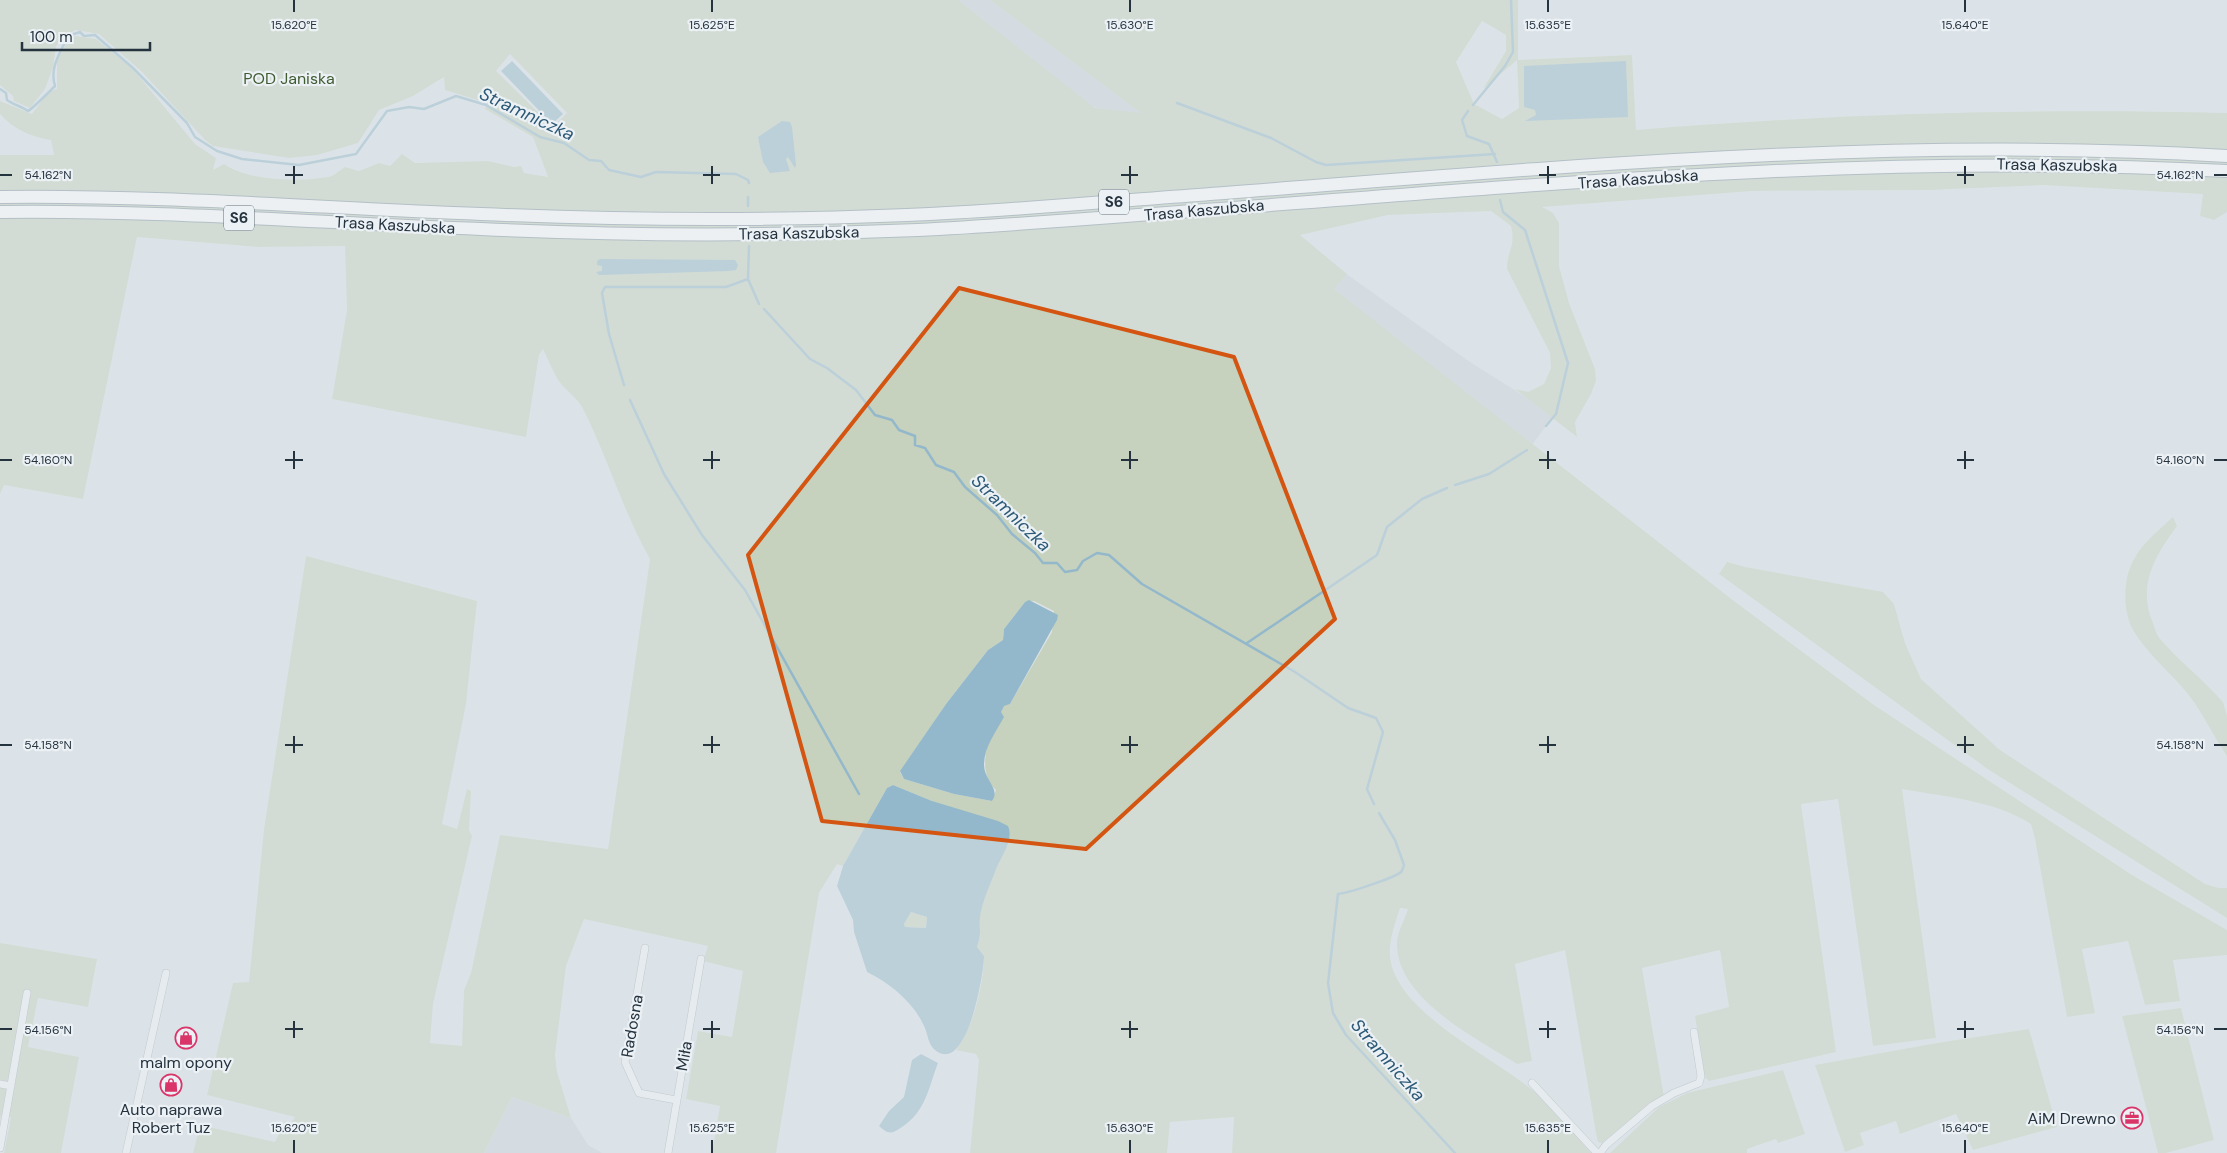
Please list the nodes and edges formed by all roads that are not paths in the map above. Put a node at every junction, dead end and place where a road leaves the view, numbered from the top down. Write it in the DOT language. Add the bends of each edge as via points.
graph roads {
  1 [pos="2227,156"];
  2 [pos="2227,171"];
  3 [pos="0,197"];
  4 [pos="0,212"];
  5 [pos="645,948"];
  6 [pos="701,959"];
  7 [pos="166,973"];
  8 [pos="27,993"];
  9 [pos="1694,1032"];
  10 [pos="1532,1083"];
  11 [pos="0,1084"];
  12 [pos="11,1086"];
  13 [pos="676,1100"];
  14 [pos="0,1148"];
  15 [pos="126,1153"];
  16 [pos="668,1153"];
  17 [pos="1599,1153"];
  1 -- 3 [label="highway, Trasa Kaszubska / S6" via="2022,149 1833,152 1595,166 1021,209 795,218 550,217 163,199"];
  2 -- 4 [label="highway, Trasa Kaszubska / S6" via="2019,164 1826,168 1576,183 1041,223 794,233 546,232 110,212"];
  5 -- 13 [label="street, Radosna" via="626,1067 639,1093"];
  6 -- 13 [label="street, Miła"];
  7 -- 15 [label="street"];
  8 -- 12 [label="street"];
  9 -- 17 [label="street" via="1701,1076 1699,1083 1652,1106"];
  10 -- 17 [label="street"];
  11 -- 12 [label="street"];
  12 -- 14 [label="street"];
  13 -- 16 [label="street, Miła"];
}
